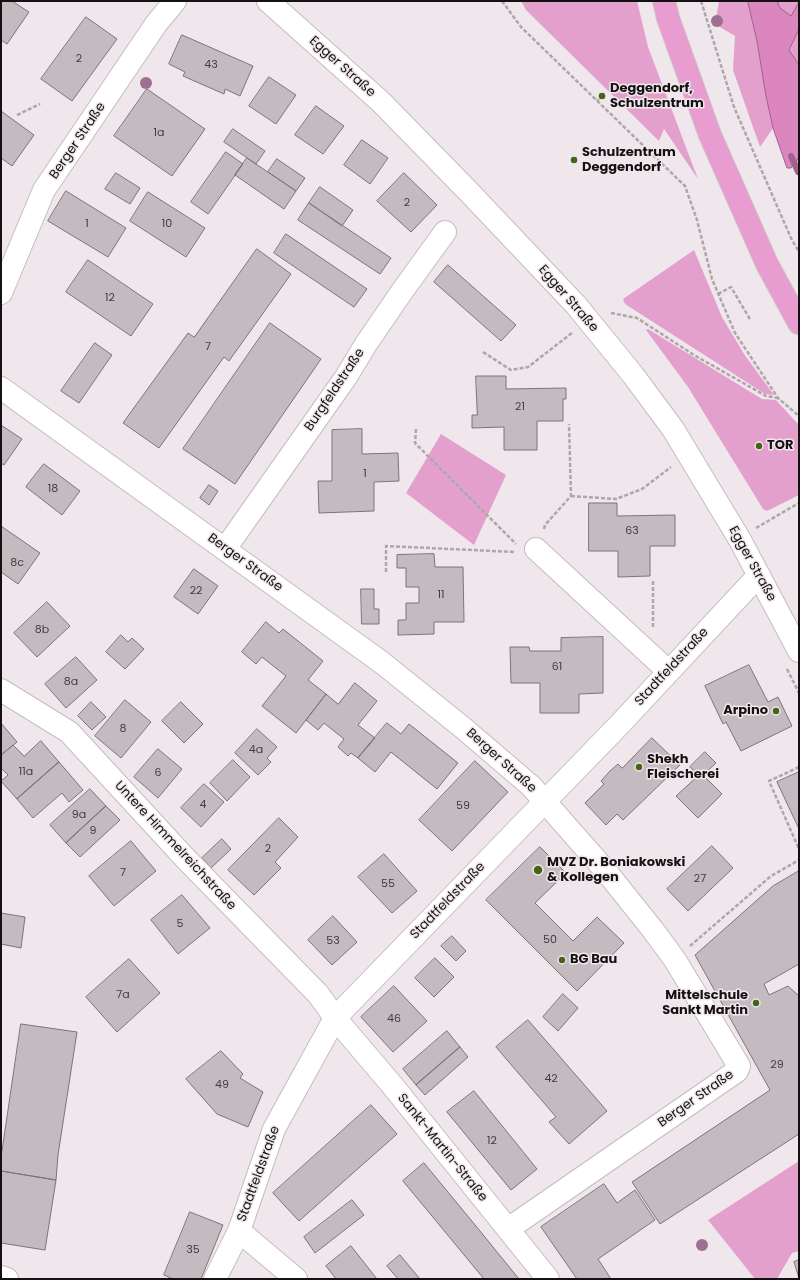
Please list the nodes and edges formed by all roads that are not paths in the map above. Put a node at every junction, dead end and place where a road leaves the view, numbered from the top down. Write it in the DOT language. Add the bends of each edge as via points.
graph roads {
  1 [pos="175,1"];
  2 [pos="268,1"];
  3 [pos="664,1"];
  4 [pos="445,232"];
  5 [pos="1,293"];
  6 [pos="799,324"];
  7 [pos="1,388"];
  8 [pos="226,548"];
  9 [pos="530,550"];
  10 [pos="758,575"];
  11 [pos="799,651"];
  12 [pos="668,671"];
  13 [pos="1,690"];
  14 [pos="544,802"];
  15 [pos="335,1018"];
  16 [pos="508,1229"];
  17 [pos="239,1231"];
  18 [pos="1,1277"];
  19 [pos="7,1279"];
  20 [pos="215,1279"];
  21 [pos="296,1279"];
  22 [pos="548,1279"];
  1 -- 5 [label="street, Berger Straße" via="156,24 44,190"];
  2 -- 10 [label="street, Egger Straße" via="380,102 576,305 633,375 672,429 740,540"];
  3 -- 6 [label="highway" via="710,135 767,264"];
  4 -- 8 [label="street, Burgfeldstraße"];
  7 -- 8 [label="street, Berger Straße"];
  8 -- 14 [label="street, Berger Straße" via="381,662 531,786"];
  9 -- 12 [label="street"];
  10 -- 11 [label="street, Egger Straße"];
  10 -- 12 [label="street, Stadtfeldstraße"];
  12 -- 14 [label="street, Stadtfeldstraße"];
  13 -- 15 [label="street, Untere Himmelreichstraße" via="69,732 318,994"];
  14 -- 15 [label="street, Stadtfeldstraße"];
  14 -- 16 [label="street, Berger Straße" via="605,870 675,960 739,1069"];
  15 -- 16 [label="street, Sankt-Martin-Straße"];
  15 -- 17 [label="street, Stadtfeldstraße" via="274,1129"];
  16 -- 22 [label="street, Sankt-Martin-Straße"];
  17 -- 20 [label="street, Stadtfeldstraße"];
  17 -- 21 [label="street"];
  18 -- 19 [label="street"];
}
